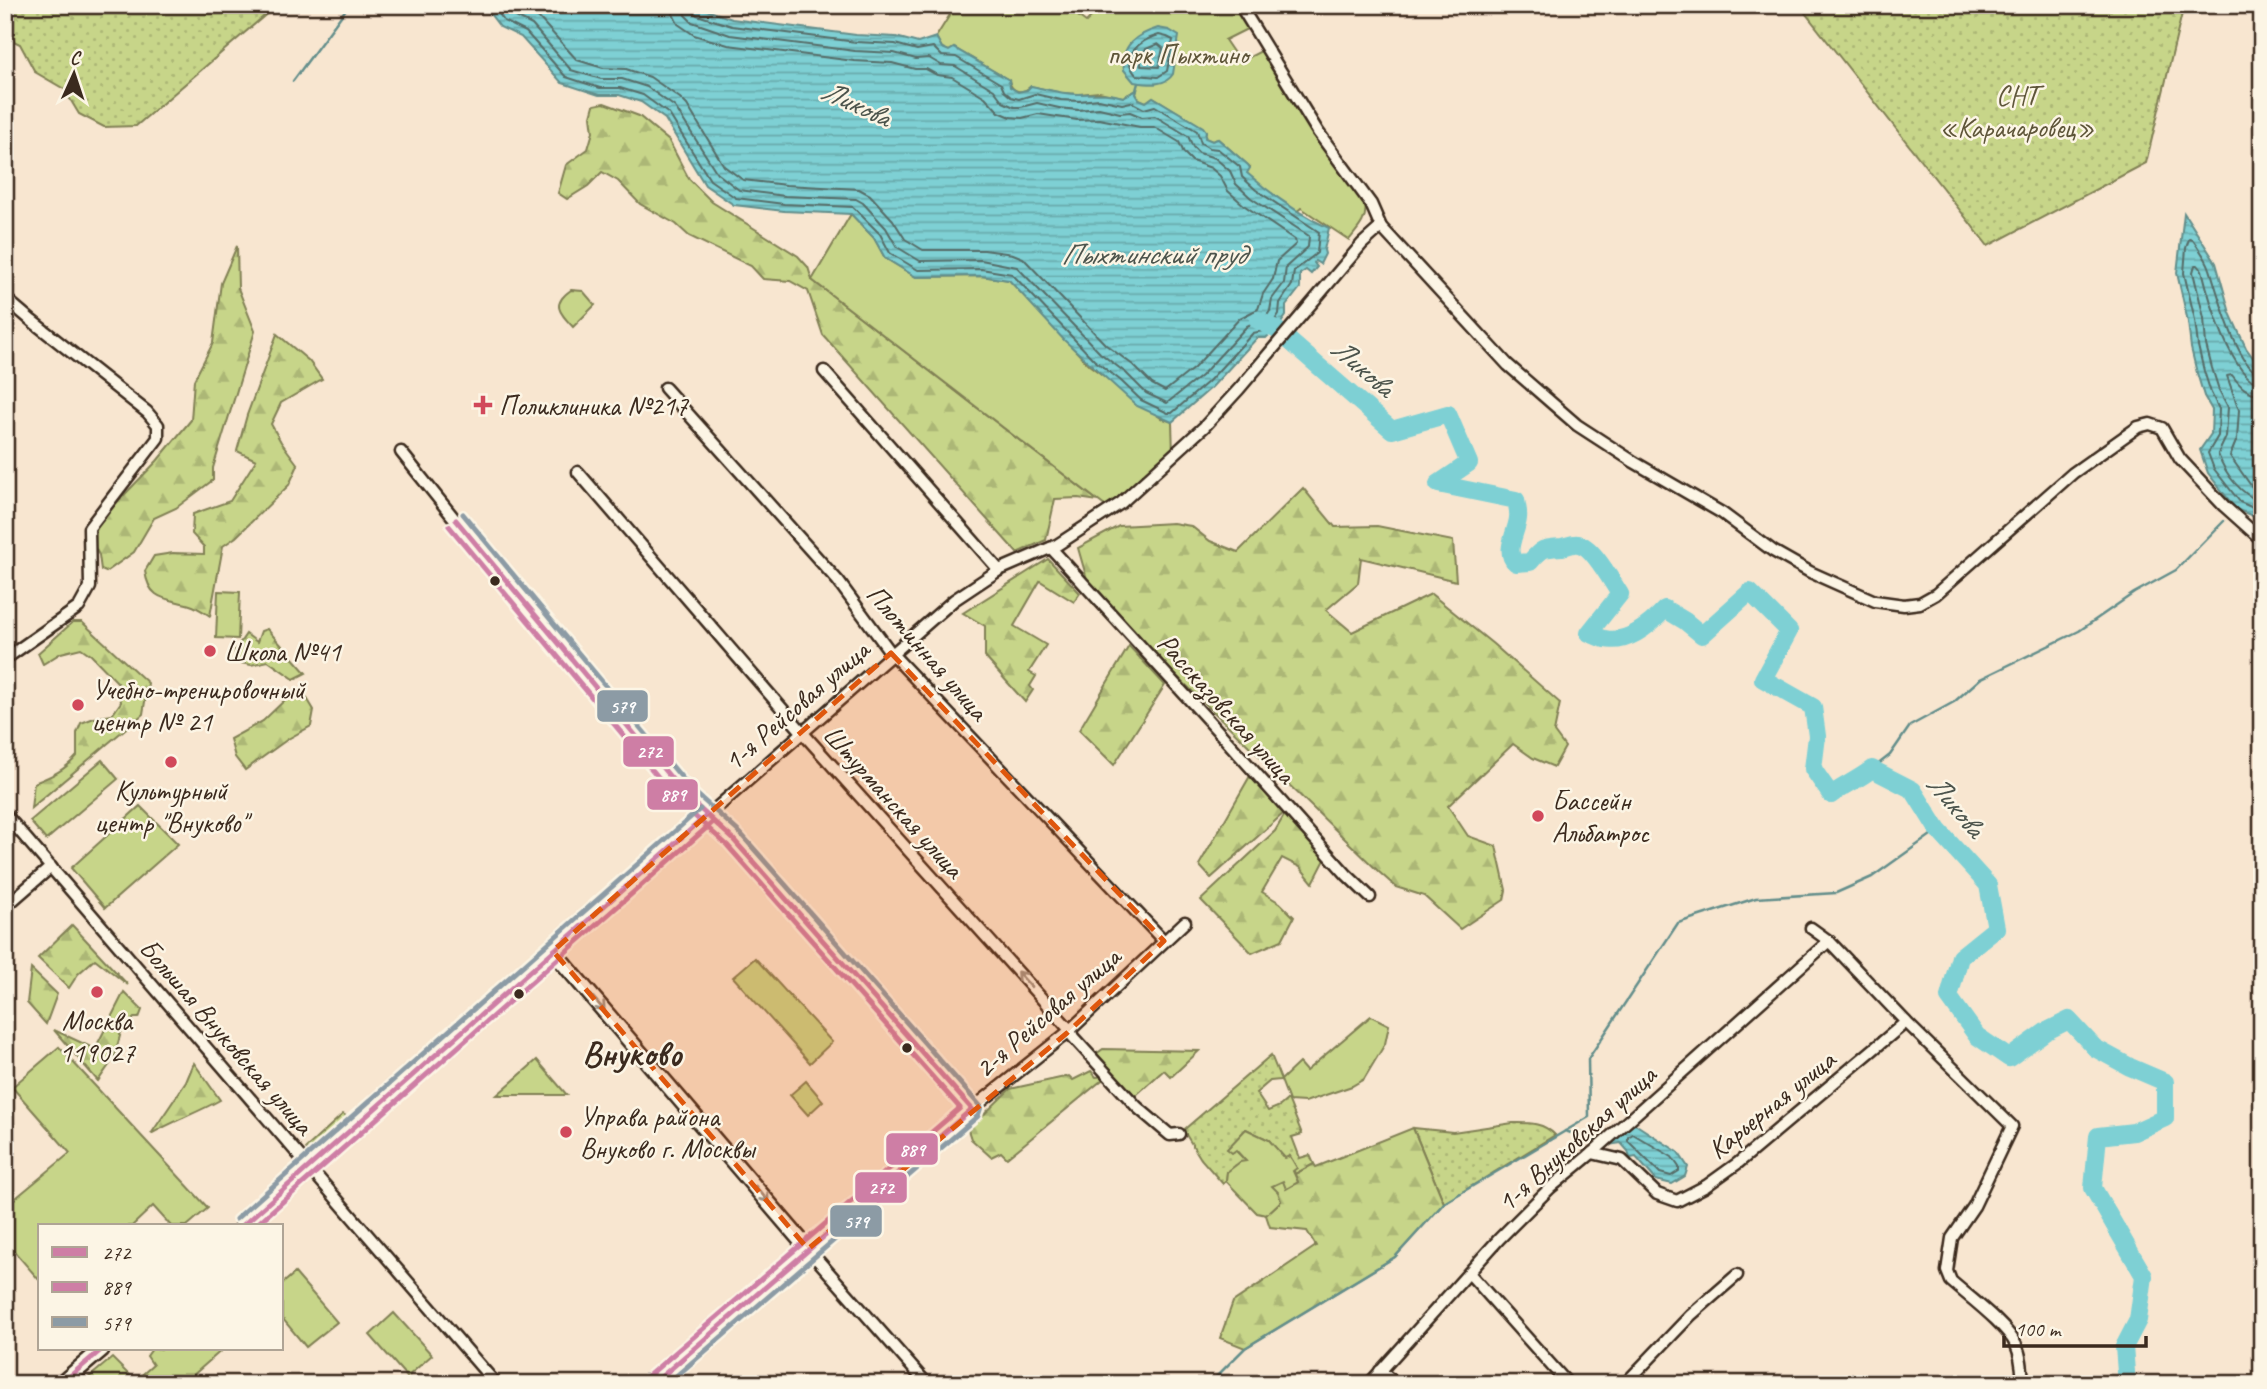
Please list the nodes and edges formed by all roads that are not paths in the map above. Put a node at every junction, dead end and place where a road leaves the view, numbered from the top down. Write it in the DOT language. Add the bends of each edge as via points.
graph roads {
  1 [pos="1240,5"];
  2 [pos="1381,227"];
  3 [pos="5,298"];
  4 [pos="824,371"];
  5 [pos="665,388"];
  6 [pos="401,452"];
  7 [pos="578,472"];
  8 [pos="2262,540"];
  9 [pos="1051,548"];
  10 [pos="999,570"];
  11 [pos="891,653"];
  12 [pos="5,659"];
  13 [pos="803,733"];
  14 [pos="5,814"];
  15 [pos="706,816"];
  16 [pos="51,867"];
  17 [pos="1370,897"];
  18 [pos="5,907"];
  19 [pos="1185,922"];
  20 [pos="1811,928"];
  21 [pos="1164,940"];
  22 [pos="1829,941"];
  23 [pos="553,951"];
  24 [pos="1906,1022"];
  25 [pos="1070,1030"];
  26 [pos="972,1109"];
  27 [pos="1180,1134"];
  28 [pos="1592,1153"];
  29 [pos="310,1167"];
  30 [pos="244,1224"];
  31 [pos="808,1249"];
  32 [pos="1469,1273"];
  33 [pos="1737,1275"];
  34 [pos="101,1350"];
  35 [pos="1380,1371"];
  36 [pos="61,1384"];
  37 [pos="496,1384"];
  38 [pos="653,1384"];
  39 [pos="928,1384"];
  40 [pos="1369,1384"];
  41 [pos="1396,1384"];
  42 [pos="1569,1384"];
  43 [pos="1625,1384"];
  44 [pos="2023,1384"];
  1 -- 2 [label="street" via="1318,132 1371,204"];
  2 -- 8 [label="street" via="1507,365 1577,425 1722,513 1783,557 1875,601 1904,605 1936,594 2073,472 2138,427 2150,424 2162,428 2180,459"];
  2 -- 9 [label="street, 1-я Рейсовая улица" via="1203,427 1121,503"];
  3 -- 12 [label="street" via="159,425 158,438 89,528 90,586 79,607"];
  4 -- 10 [label="street"];
  5 -- 11 [label="street, Плотинная улица" via="838,581"];
  6 -- 15 [label="street"];
  7 -- 13 [label="street, Штурманская улица"];
  9 -- 10 [label="street, 1-я Рейсовая улица"];
  9 -- 17 [label="street, Рассказовская улица"];
  10 -- 11 [label="street, 1-я Рейсовая улица" via="954,600"];
  11 -- 13 [label="street, 1-я Рейсовая улица"];
  11 -- 21 [label="street, Плотинная улица"];
  13 -- 15 [label="street, 1-я Рейсовая улица"];
  25 -- 13 [label="street, Штурманская улица, one-way"];
  14 -- 16 [label="street, Большая Внуковская улица"];
  15 -- 23 [label="street, 1-я Рейсовая улица"];
  15 -- 26 [label="street" via="742,849"];
  16 -- 18 [label="street"];
  16 -- 29 [label="street, Большая Внуковская улица"];
  19 -- 21 [label="street, 2-я Рейсовая улица"];
  20 -- 22 [label="street"];
  21 -- 25 [label="street, 2-я Рейсовая улица"];
  22 -- 24 [label="street"];
  22 -- 28 [label="street, 1-я Внуковская улица"];
  23 -- 29 [label="street, 1-я Рейсовая улица"];
  23 -- 31 [label="street, one-way"];
  24 -- 28 [label="street, Карьерная улица" via="1738,1163 1677,1201 1657,1194 1622,1160"];
  24 -- 44 [label="street" via="2012,1126 1975,1206 1952,1238 1947,1271 1951,1281 2015,1342"];
  25 -- 26 [label="street, 2-я Рейсовая улица"];
  25 -- 27 [label="street, Штурманская улица" via="1138,1107 1170,1135"];
  26 -- 31 [label="street, 2-я Рейсовая улица"];
  28 -- 32 [label="street, 1-я Внуковская улица" via="1549,1188"];
  29 -- 30 [label="street, 1-я Рейсовая улица"];
  29 -- 37 [label="street, Большая Внуковская улица"];
  31 -- 38 [label="street, 2-я Рейсовая улица"];
  31 -- 39 [label="street"];
  32 -- 35 [label="street, 1-я Внуковская улица"];
  32 -- 42 [label="street"];
  33 -- 43 [label="street"];
  34 -- 36 [label="street"];
  35 -- 40 [label="street, 1-я Внуковская улица"];
  35 -- 41 [label="street"];
}
